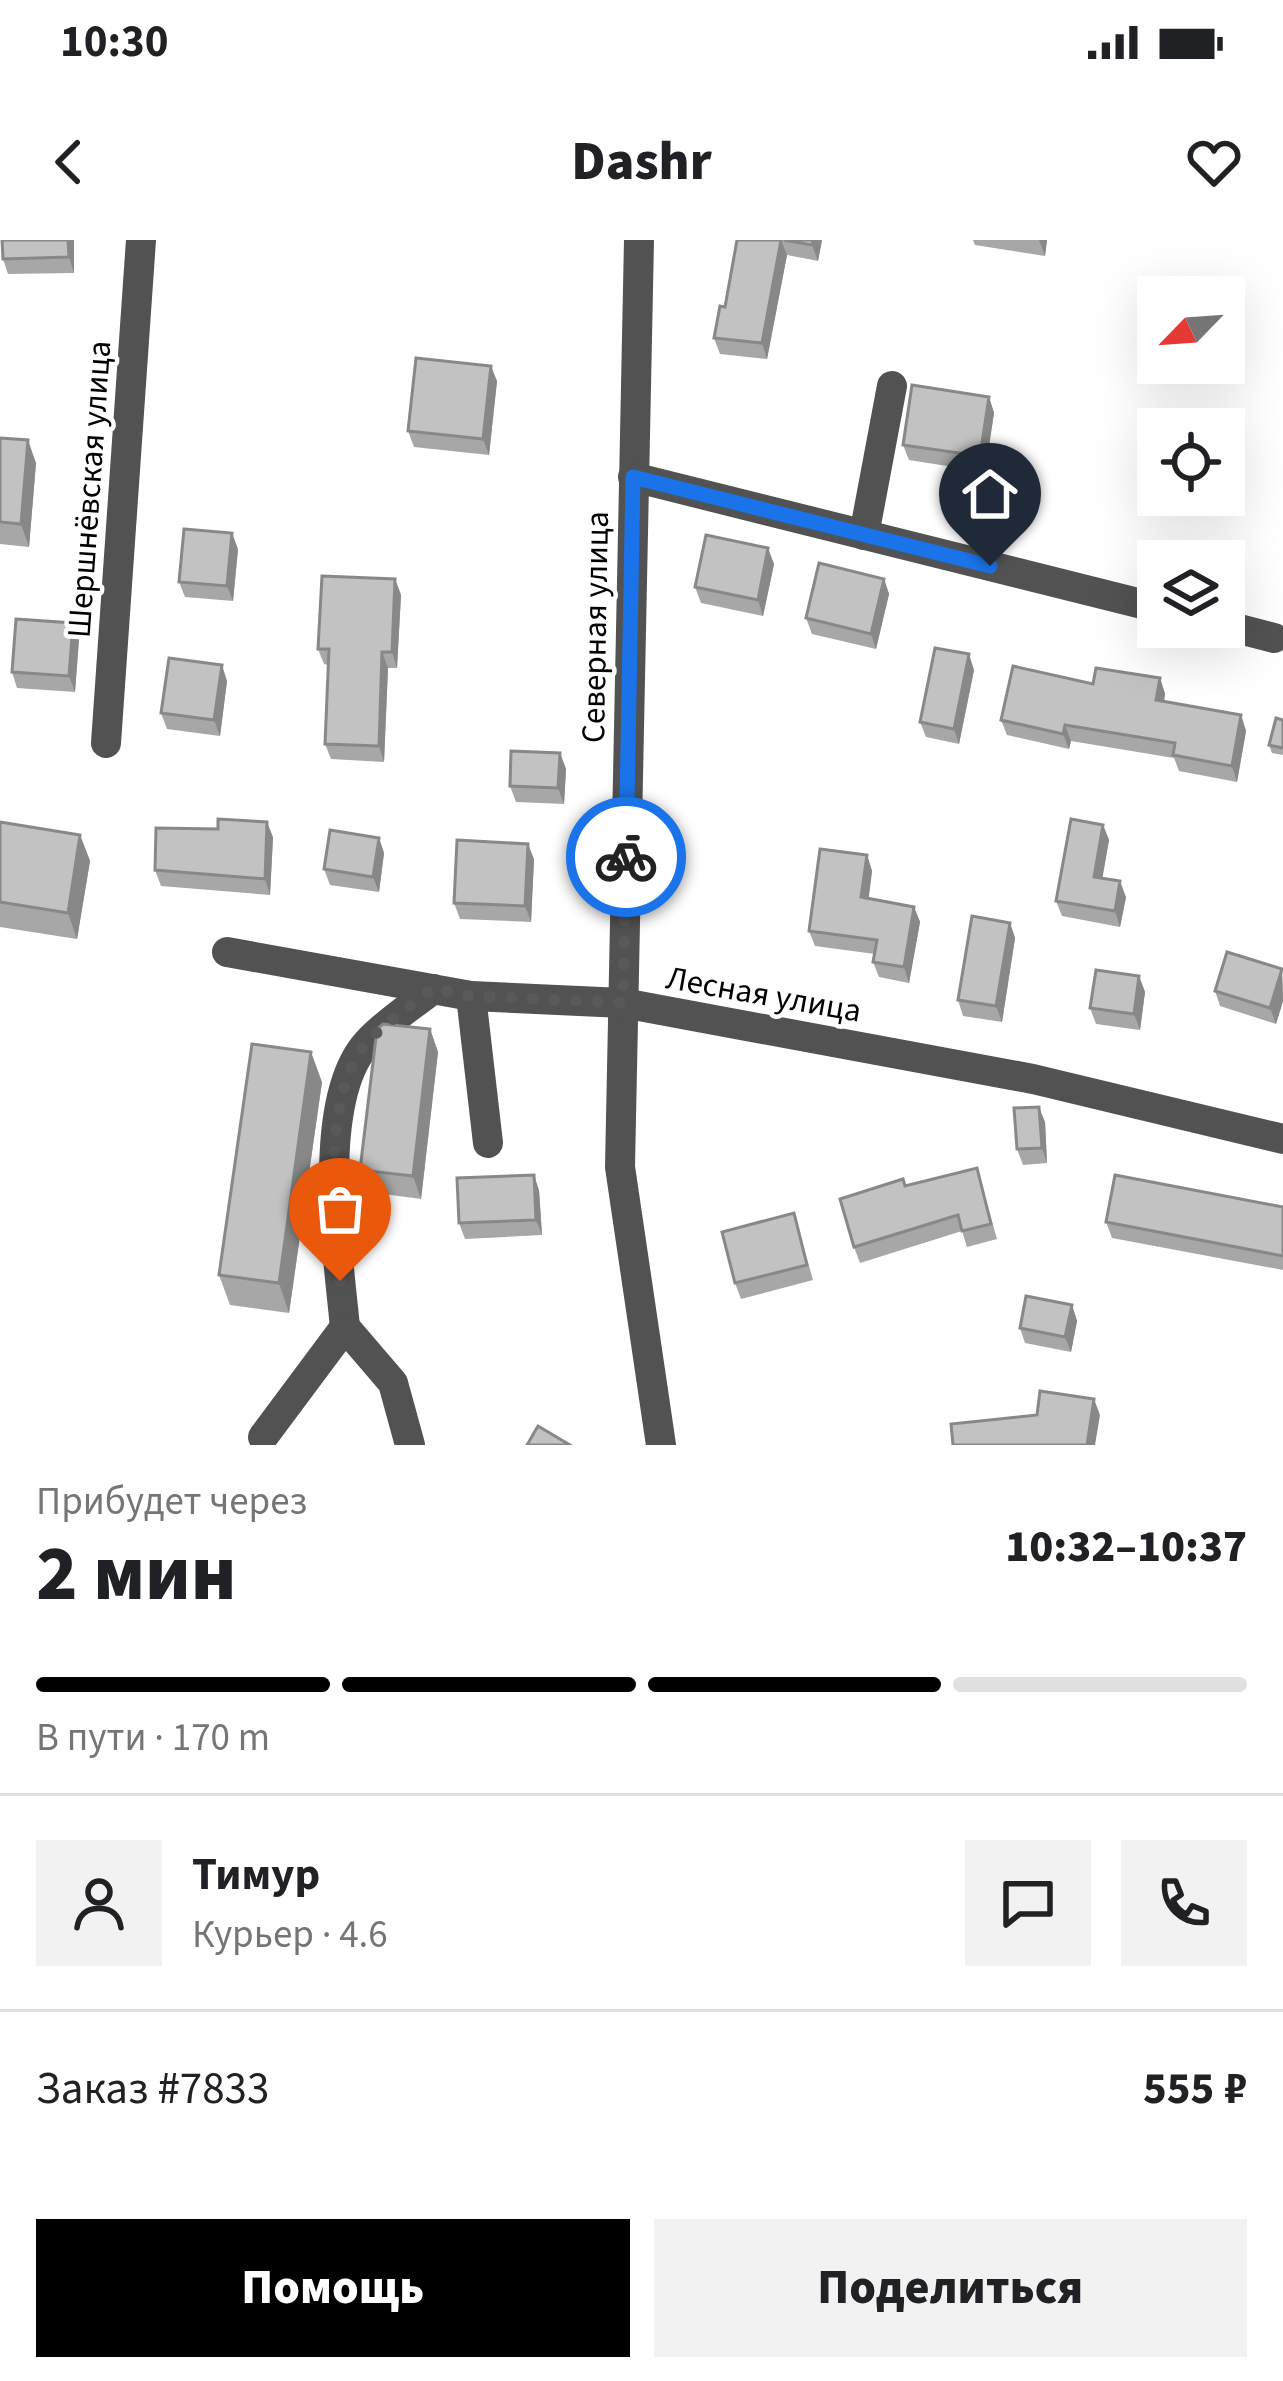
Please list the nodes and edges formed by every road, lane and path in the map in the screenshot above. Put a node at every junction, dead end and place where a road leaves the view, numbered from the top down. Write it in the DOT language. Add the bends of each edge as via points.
graph roads {
  1 [pos="141,240"];
  2 [pos="639,240"];
  3 [pos="892,386"];
  4 [pos="633,477"];
  5 [pos="864,535"];
  6 [pos="1137,603"];
  7 [pos="1245,630"];
  8 [pos="1274,638"];
  9 [pos="106,743"];
  10 [pos="227,952"];
  11 [pos="433,988"];
  12 [pos="471,996"];
  13 [pos="623,1003"];
  14 [pos="1283,1139"];
  15 [pos="488,1143"];
  16 [pos="345,1327"];
  17 [pos="263,1437"];
  18 [pos="410,1445"];
  19 [pos="662,1445"];
  1 -- 9 [label="street, Шершнёвская улица"];
  2 -- 4 [label="street, Северная улица"];
  3 -- 5 [label="street"];
  4 -- 5 [label="street"];
  4 -- 13 [label="street, Северная улица"];
  5 -- 6 [label="street"];
  7 -- 8 [label="street"];
  10 -- 11 [label="street, Лесная улица"];
  11 -- 12 [label="street, Лесная улица"];
  11 -- 16 [label="street" via="364,1045 341,1104 332,1188"];
  12 -- 13 [label="street, Лесная улица"];
  12 -- 15 [label="street"];
  13 -- 14 [label="street, Лесная улица" via="1033,1078"];
  13 -- 19 [label="street, Северная улица" via="620,1167"];
  16 -- 17 [label="street"];
  16 -- 18 [label="street" via="393,1383"];
}
